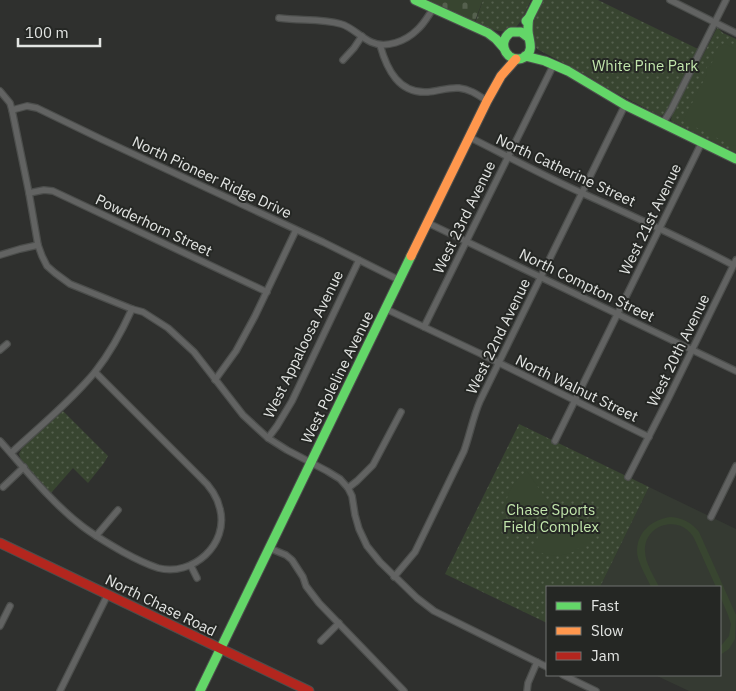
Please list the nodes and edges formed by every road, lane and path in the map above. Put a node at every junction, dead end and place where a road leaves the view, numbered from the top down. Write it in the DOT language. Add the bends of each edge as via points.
graph roads {
  1 [pos="415,0"];
  2 [pos="538,0"];
  3 [pos="670,0"];
  4 [pos="726,0"];
  5 [pos="433,8"];
  6 [pos="279,18"];
  7 [pos="529,18"];
  8 [pos="714,22"];
  9 [pos="513,32"];
  10 [pos="488,33"];
  11 [pos="736,33"];
  12 [pos="362,36"];
  13 [pos="530,42"];
  14 [pos="380,45"];
  15 [pos="505,50"];
  16 [pos="521,57"];
  17 [pos="343,60"];
  18 [pos="551,63"];
  19 [pos="501,76"];
  20 [pos="0,91"];
  21 [pos="488,101"];
  22 [pos="625,105"];
  23 [pos="12,110"];
  24 [pos="663,123"];
  25 [pos="470,138"];
  26 [pos="702,142"];
  27 [pos="508,156"];
  28 [pos="736,159"];
  29 [pos="29,193"];
  30 [pos="581,193"];
  31 [pos="428,223"];
  32 [pos="660,228"];
  33 [pos="296,230"];
  34 [pos="466,242"];
  35 [pos="38,245"];
  36 [pos="0,255"];
  37 [pos="359,260"];
  38 [pos="734,263"];
  39 [pos="542,277"];
  40 [pos="400,280"];
  41 [pos="267,292"];
  42 [pos="386,308"];
  43 [pos="132,309"];
  44 [pos="617,314"];
  45 [pos="424,327"];
  46 [pos="7,344"];
  47 [pos="0,350"];
  48 [pos="692,350"];
  49 [pos="499,363"];
  50 [pos="736,371"];
  51 [pos="95,372"];
  52 [pos="215,380"];
  53 [pos="575,400"];
  54 [pos="401,412"];
  55 [pos="648,437"];
  56 [pos="268,438"];
  57 [pos="0,441"];
  58 [pos="555,441"];
  59 [pos="11,453"];
  60 [pos="310,462"];
  61 [pos="736,466"];
  62 [pos="24,467"];
  63 [pos="628,477"];
  64 [pos="3,487"];
  65 [pos="348,488"];
  66 [pos="118,510"];
  67 [pos="711,517"];
  68 [pos="96,536"];
  69 [pos="0,543"];
  70 [pos="269,548"];
  71 [pos="191,566"];
  72 [pos="394,576"];
  73 [pos="197,578"];
  74 [pos="108,594"];
  75 [pos="10,606"];
  76 [pos="338,624"];
  77 [pos="0,626"];
  78 [pos="321,641"];
  79 [pos="220,649"];
  80 [pos="537,662"];
  81 [pos="546,666"];
  82 [pos="565,676"];
  83 [pos="60,691"];
  84 [pos="200,691"];
  85 [pos="309,691"];
  86 [pos="404,691"];
  87 [pos="527,691"];
  88 [pos="596,691"];
  1 -- 5 [label="street"];
  2 -- 7 [label="street"];
  3 -- 8 [label="street"];
  4 -- 8 [label="street"];
  5 -- 10 [label="street"];
  5 -- 14 [label="street" via="412,34"];
  6 -- 12 [label="street" via="339,23"];
  7 -- 9 [label="street"];
  7 -- 13 [label="street"];
  8 -- 11 [label="street"];
  8 -- 24 [label="street"];
  9 -- 10 [label="street"];
  9 -- 13 [label="street" via="522,32"];
  9 -- 15 [label="street" via="504,40"];
  10 -- 15 [label="street"];
  12 -- 14 [label="street"];
  12 -- 17 [label="street"];
  13 -- 16 [label="street" via="529,52"];
  13 -- 18 [label="street"];
  14 -- 21 [label="street" via="395,78 410,90 458,88 474,92"];
  15 -- 16 [label="street" via="512,58"];
  15 -- 19 [label="street, West Poleline Avenue"];
  16 -- 18 [label="street"];
  16 -- 19 [label="street, West Poleline Avenue"];
  18 -- 22 [label="street"];
  18 -- 27 [label="street, West 23rd Avenue"];
  19 -- 21 [label="street, West Poleline Avenue"];
  20 -- 23 [label="street"];
  21 -- 25 [label="street, West Poleline Avenue"];
  22 -- 24 [label="street"];
  22 -- 30 [label="street, West 22nd Avenue"];
  23 -- 29 [label="street"];
  23 -- 33 [label="street, North Pioneer Ridge Drive" via="27,106 36,108"];
  24 -- 26 [label="street"];
  25 -- 27 [label="street, North Catherine Street"];
  25 -- 31 [label="street, West Poleline Avenue"];
  26 -- 28 [label="street"];
  26 -- 32 [label="street, West 21st Avenue"];
  27 -- 30 [label="street, North Catherine Street"];
  27 -- 34 [label="street, West 23rd Avenue"];
  29 -- 35 [label="street"];
  29 -- 41 [label="street, Powderhorn Street" via="53,191"];
  30 -- 32 [label="street, North Catherine Street"];
  30 -- 39 [label="street, West 22nd Avenue"];
  31 -- 34 [label="street, North Compton Street"];
  31 -- 40 [label="street, West Poleline Avenue"];
  32 -- 38 [label="street, North Catherine Street"];
  32 -- 44 [label="street, West 21st Avenue"];
  33 -- 37 [label="street, North Pioneer Ridge Drive"];
  33 -- 41 [label="street"];
  34 -- 39 [label="street, North Compton Street"];
  34 -- 45 [label="street, West 23rd Avenue"];
  35 -- 36 [label="street"];
  35 -- 43 [label="street" via="47,266 61,279"];
  37 -- 40 [label="street, North Pioneer Ridge Drive"];
  37 -- 56 [label="street, West Appaloosa Avenue" via="292,401"];
  38 -- 48 [label="street, West 20th Avenue"];
  39 -- 44 [label="street, North Compton Street"];
  39 -- 49 [label="street, West 22nd Avenue"];
  40 -- 42 [label="street, West Poleline Avenue"];
  41 -- 52 [label="street" via="242,341"];
  42 -- 45 [label="street, North Walnut Street"];
  42 -- 60 [label="street, West Poleline Avenue"];
  43 -- 51 [label="street" via="115,343"];
  43 -- 52 [label="street" via="144,312 174,333 194,352"];
  44 -- 48 [label="street, North Compton Street"];
  44 -- 53 [label="street, West 21st Avenue"];
  45 -- 49 [label="street, North Walnut Street"];
  46 -- 47 [label="street"];
  48 -- 50 [label="street, North Compton Street"];
  48 -- 55 [label="street, West 20th Avenue"];
  49 -- 53 [label="street, North Walnut Street"];
  49 -- 72 [label="street, West 22nd Avenue" via="475,412 464,451 414,552"];
  51 -- 59 [label="street"];
  51 -- 71 [label="street" via="214,493 221,514 219,534 209,552"];
  52 -- 56 [label="street" via="243,415"];
  53 -- 55 [label="street, North Walnut Street"];
  53 -- 58 [label="street, West 21st Avenue"];
  54 -- 65 [label="street" via="373,465"];
  55 -- 63 [label="street, West 20th Avenue"];
  56 -- 60 [label="street"];
  57 -- 59 [label="street"];
  59 -- 62 [label="street"];
  60 -- 65 [label="street" via="340,479"];
  60 -- 70 [label="street, West Poleline Avenue"];
  61 -- 67 [label="street"];
  62 -- 64 [label="street"];
  62 -- 68 [label="street" via="63,509"];
  65 -- 72 [label="street" via="367,546"];
  66 -- 68 [label="street"];
  68 -- 71 [label="street" via="158,568"];
  69 -- 74 [label="street, North Chase Road"];
  70 -- 76 [label="street" via="292,560 306,586"];
  70 -- 79 [label="street, West Poleline Avenue"];
  71 -- 73 [label="street"];
  72 -- 80 [label="street" via="434,612"];
  74 -- 79 [label="street, North Chase Road"];
  74 -- 83 [label="street"];
  75 -- 77 [label="street"];
  76 -- 78 [label="street"];
  76 -- 86 [label="street"];
  79 -- 84 [label="street, West Poleline Avenue"];
  79 -- 85 [label="street, North Chase Road"];
  80 -- 81 [label="street"];
  80 -- 87 [label="street"];
  82 -- 88 [label="street"];
}
